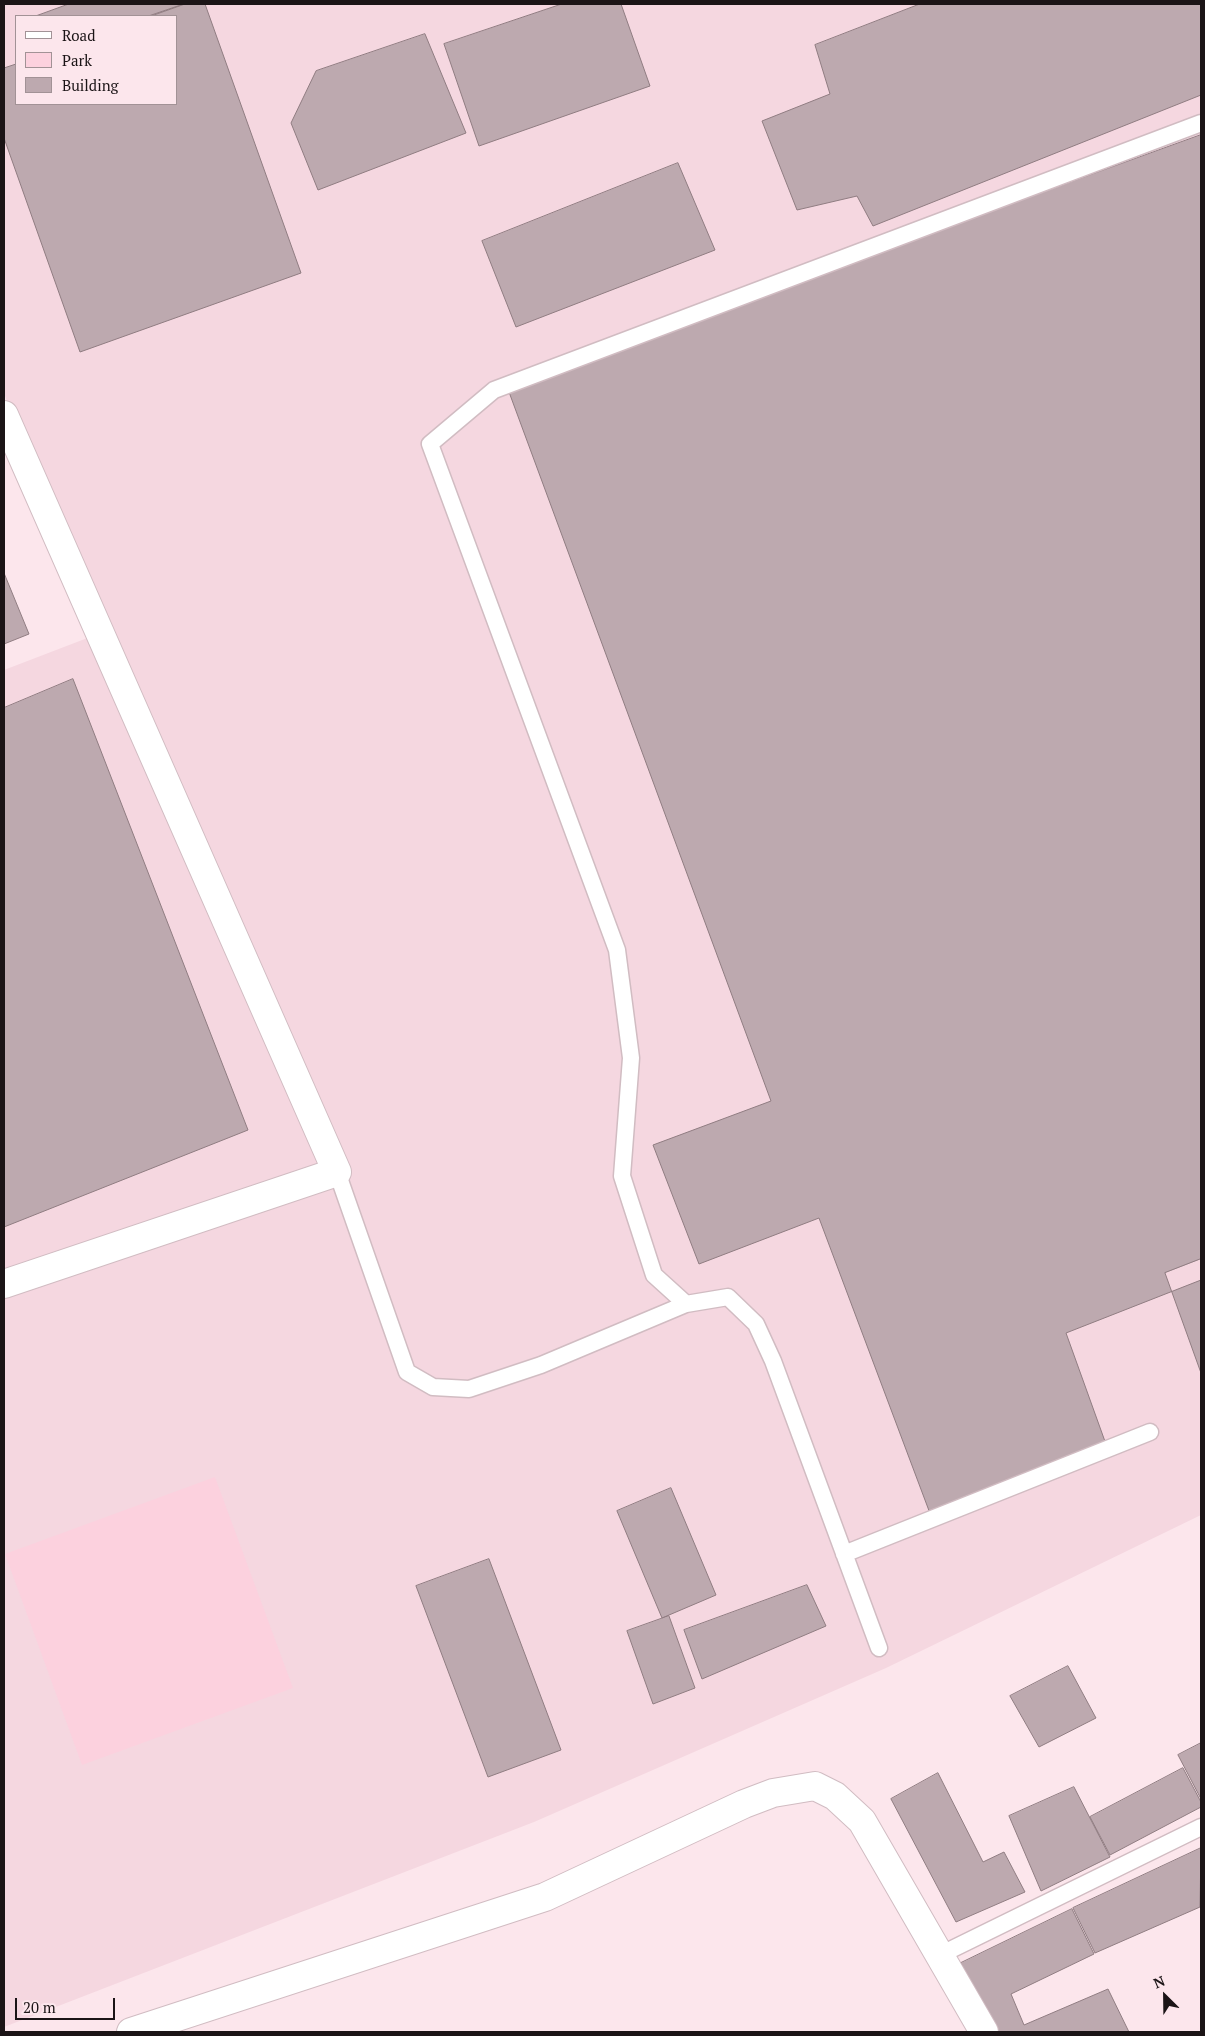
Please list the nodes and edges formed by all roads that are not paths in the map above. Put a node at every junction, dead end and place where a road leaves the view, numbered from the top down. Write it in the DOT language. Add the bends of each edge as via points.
graph roads {
  1 [pos="1201,123"];
  2 [pos="4,414"];
  3 [pos="338,1172"];
  4 [pos="4,1284"];
  5 [pos="686,1304"];
  6 [pos="1150,1432"];
  7 [pos="844,1554"];
  8 [pos="878,1648"];
  9 [pos="1201,1827"];
  10 [pos="940,1955"];
  11 [pos="131,2032"];
  12 [pos="984,2032"];
  1 -- 5 [label="lane" via="494,390 430,444 617,950 632,1058 622,1176 654,1275"];
  2 -- 3 [label="street"];
  3 -- 4 [label="street"];
  3 -- 5 [label="lane" via="408,1372 433,1387 470,1389 541,1364"];
  5 -- 7 [label="lane" via="728,1297 756,1324 773,1361"];
  6 -- 7 [label="lane"];
  7 -- 8 [label="lane"];
  9 -- 10 [label="lane"];
  10 -- 11 [label="street" via="862,1821 835,1796 815,1786 772,1793 744,1804 546,1898"];
  10 -- 12 [label="street"];
}
